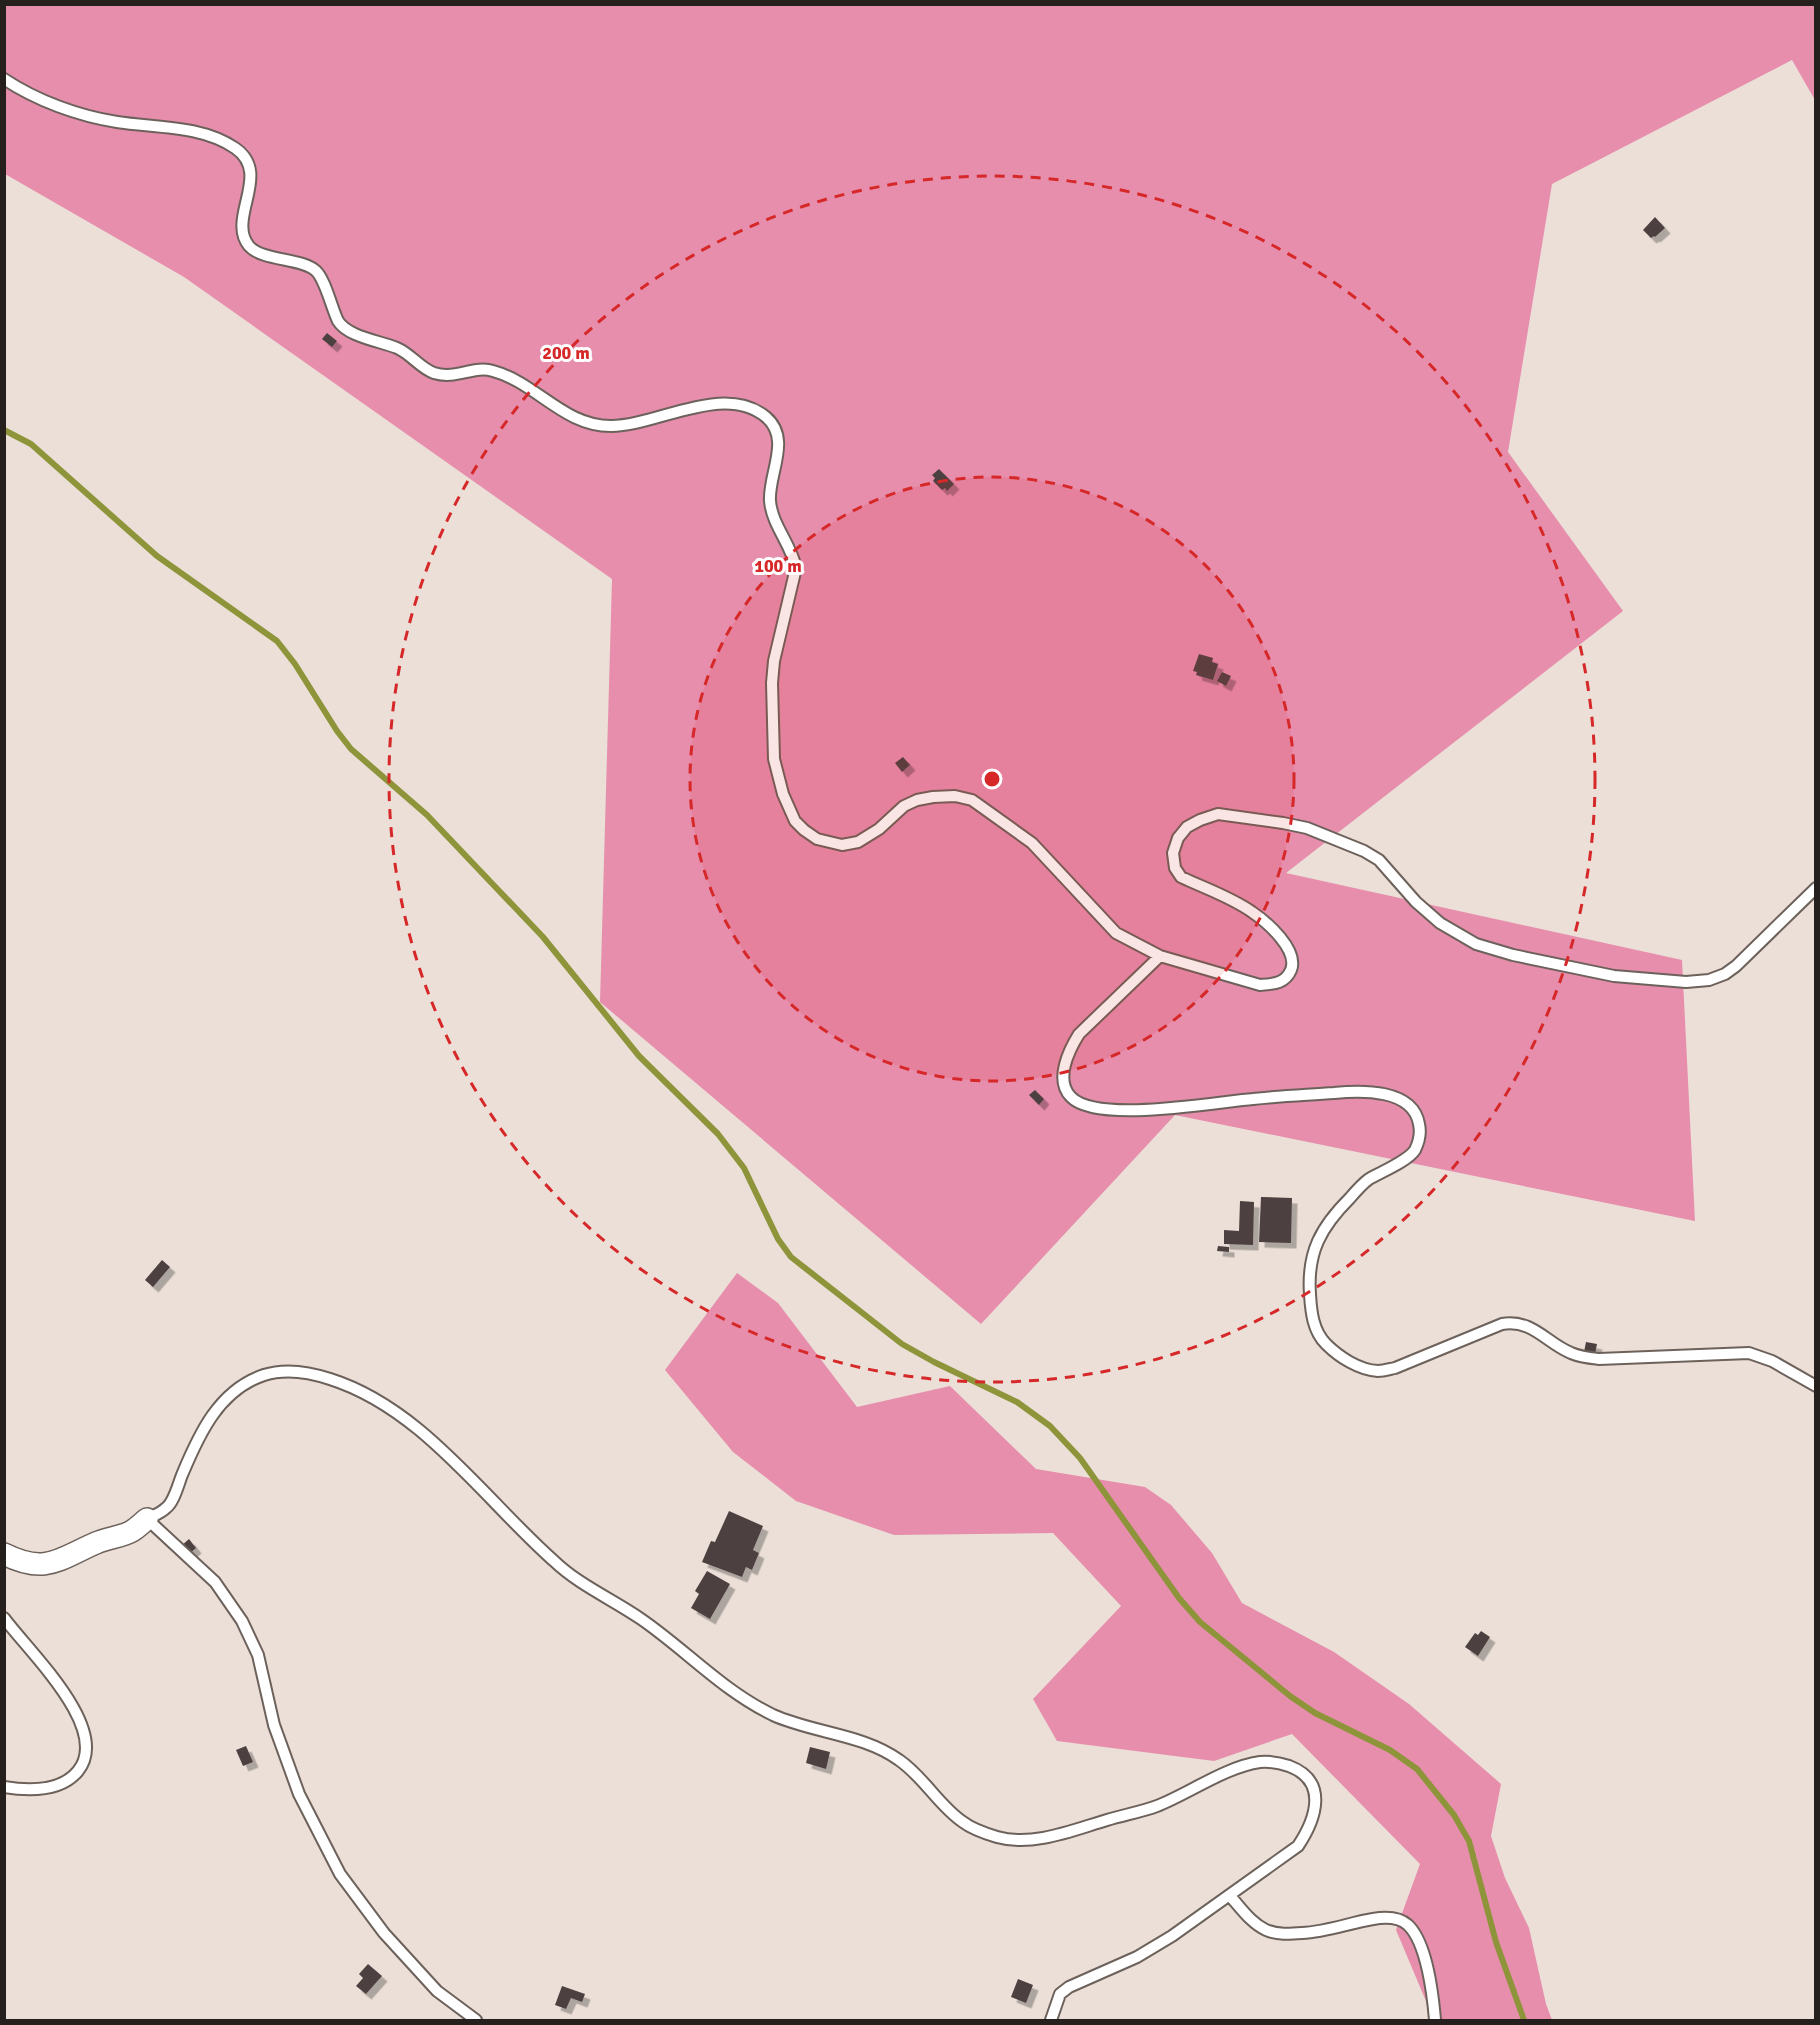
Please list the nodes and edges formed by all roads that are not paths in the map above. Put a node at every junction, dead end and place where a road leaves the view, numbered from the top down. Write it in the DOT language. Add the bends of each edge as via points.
graph roads {
  1 [pos="4,79"];
  2 [pos="1815,888"];
  3 [pos="1160,956"];
  4 [pos="1815,1386"];
  5 [pos="147,1519"];
  6 [pos="4,1554"];
  7 [pos="4,1618"];
  8 [pos="4,1787"];
  9 [pos="1230,1896"];
  10 [pos="476,2020"];
  11 [pos="1051,2020"];
  12 [pos="1435,2020"];
  1 -- 3 [label="lane" via="71,110 115,122 199,132 236,149 245,158 251,178 242,224 249,246 317,271 345,330 399,349 430,372 451,376 491,370 513,378 558,409 589,424 638,424 672,412 721,403 737,404 765,416 778,436 770,501 796,568 772,683 774,759 795,821 817,839 842,845 858,842 917,800 955,796 972,800 1032,843 1116,933"];
  2 -- 3 [label="lane" via="1725,974 1686,982 1614,976 1476,944 1440,923 1379,860 1364,851 1307,828 1218,814 1187,827 1178,838 1173,853 1175,868 1181,877 1252,912 1290,951 1291,969 1284,980 1260,985"];
  3 -- 4 [label="lane" via="1079,1034 1069,1049 1064,1080 1072,1098 1099,1109 1132,1110 1339,1092 1381,1093 1409,1104 1418,1115 1419,1142 1413,1152 1366,1180 1319,1236 1312,1254 1309,1274 1315,1328 1344,1359 1378,1371 1395,1368 1502,1324 1515,1323 1539,1331 1571,1353 1584,1357 1749,1353 1772,1361"];
  5 -- 6 [label="street" via="131,1532 43,1565 23,1563"];
  5 -- 9 [label="lane" via="169,1506 209,1420 225,1399 244,1385 265,1375 287,1371 311,1373 346,1384 407,1421 573,1578 640,1619 740,1697 779,1717 885,1752 924,1781 965,1824 999,1837 1043,1838 1156,1806 1260,1762 1274,1762 1305,1774 1315,1795 1310,1829 1298,1846"];
  5 -- 10 [label="lane" via="215,1582 242,1621 258,1655 274,1725 299,1794 340,1874 384,1933 437,1991"];
  7 -- 8 [label="lane" via="68,1698 85,1729 87,1750 72,1779 53,1787"];
  9 -- 11 [label="lane" via="1137,1957 1069,1987 1060,1994"];
  9 -- 12 [label="lane" via="1254,1923 1284,1934 1311,1933 1375,1918 1391,1918 1408,1925 1417,1936 1429,1974"];
}
